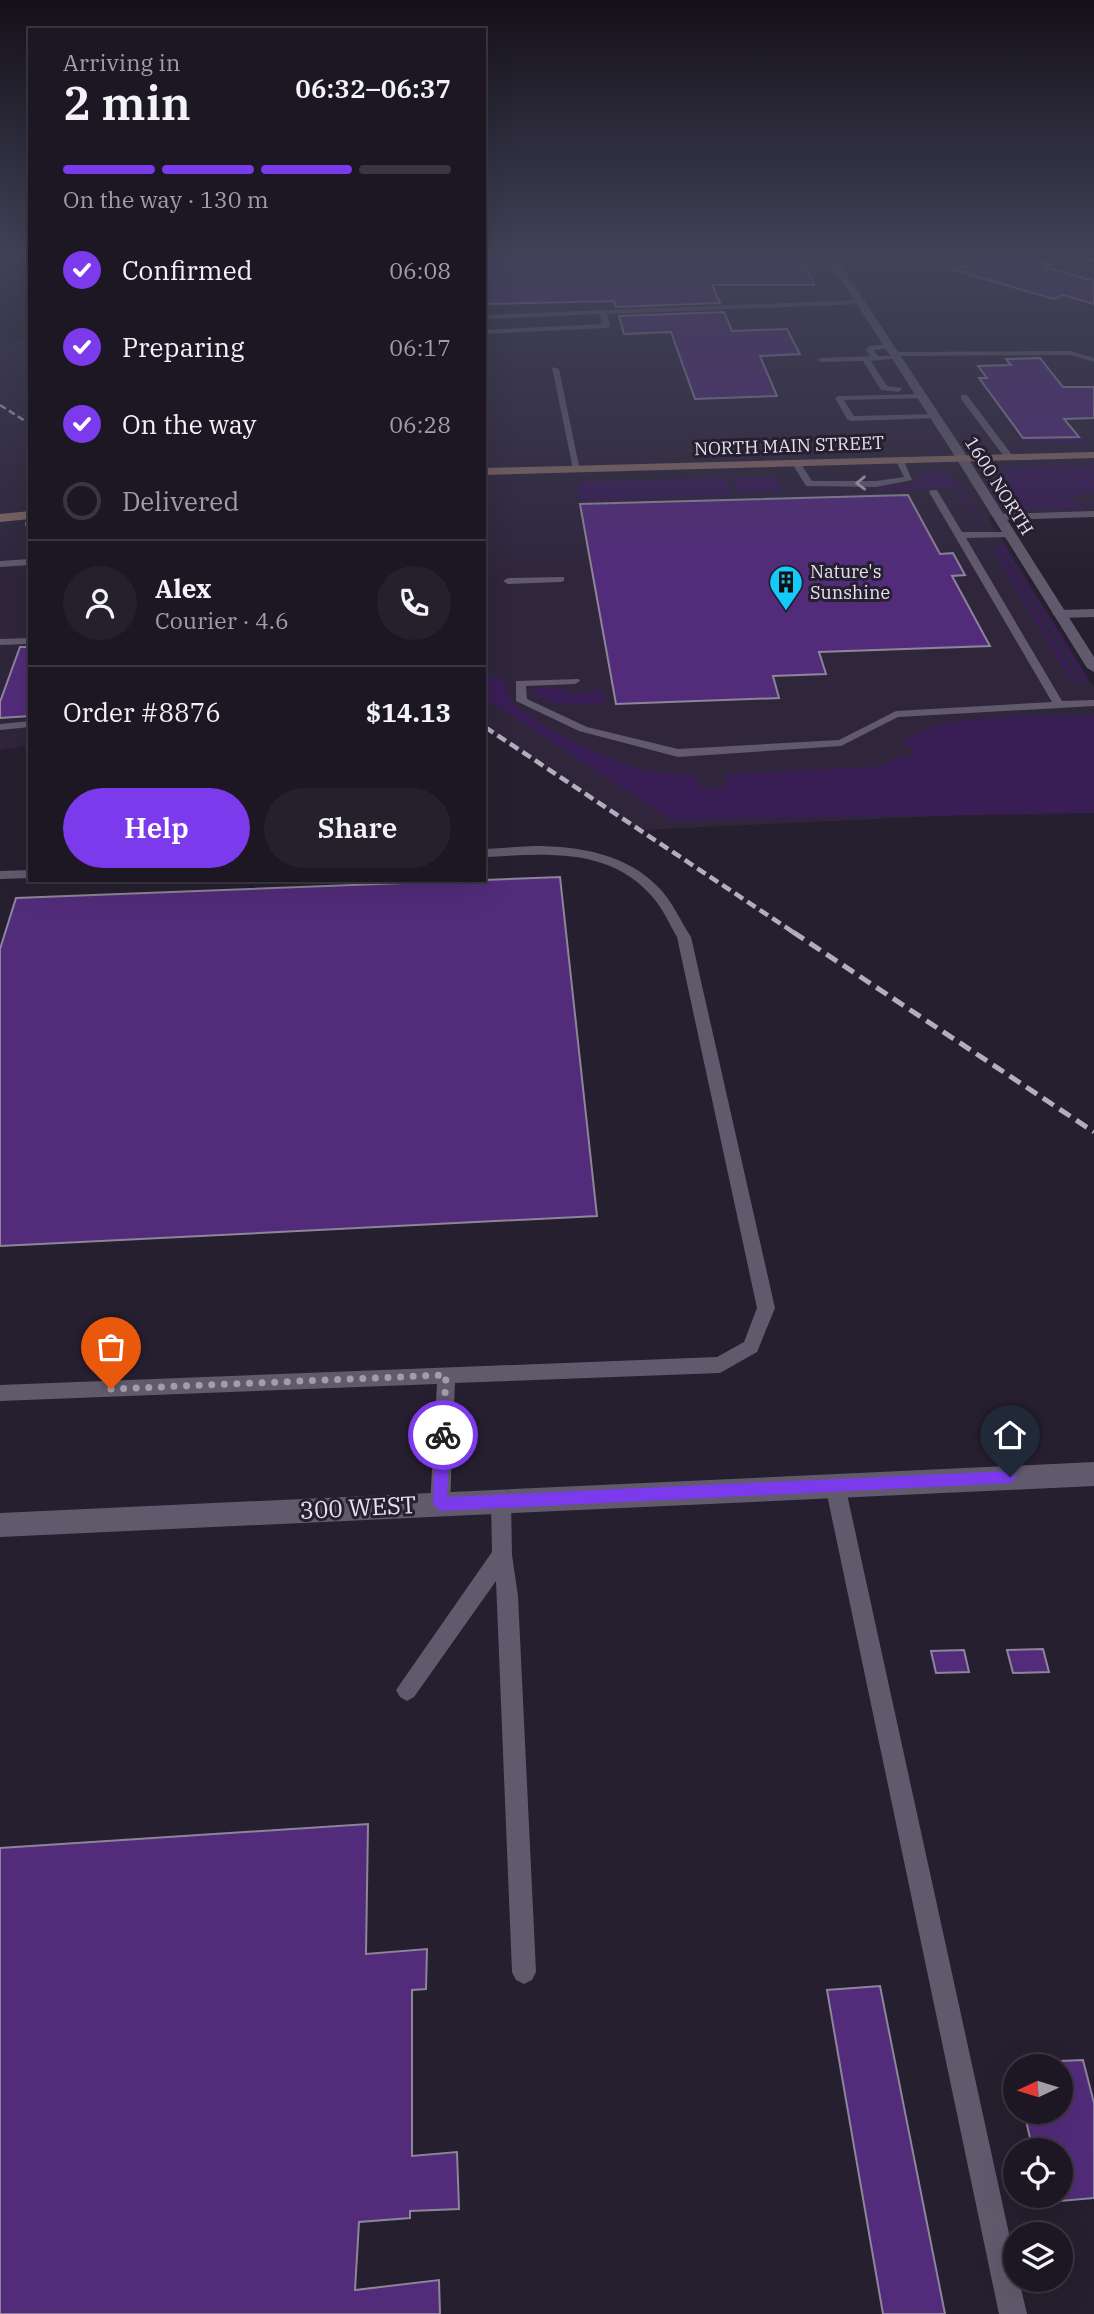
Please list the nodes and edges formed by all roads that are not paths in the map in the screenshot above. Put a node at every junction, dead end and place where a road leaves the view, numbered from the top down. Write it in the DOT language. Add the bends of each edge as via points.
graph roads {
  1 [pos="870,360"];
  2 [pos="899,360"];
  3 [pos="555,369"];
  4 [pos="920,393"];
  5 [pos="964,397"];
  6 [pos="937,420"];
  7 [pos="908,424"];
  8 [pos="892,425"];
  9 [pos="861,426"];
  10 [pos="1094,455"];
  11 [pos="1009,457"];
  12 [pos="962,459"];
  13 [pos="900,460"];
  14 [pos="796,463"];
  15 [pos="577,469"];
  16 [pos="486,472"];
  17 [pos="934,492"];
  18 [pos="1094,514"];
  19 [pos="28,515"];
  20 [pos="0,517"];
  21 [pos="998,517"];
  22 [pos="1008,534"];
  23 [pos="959,535"];
  24 [pos="28,562"];
  25 [pos="0,564"];
  26 [pos="560,579"];
  27 [pos="508,581"];
  28 [pos="1094,612"];
  29 [pos="1059,614"];
  30 [pos="28,641"];
  31 [pos="0,642"];
  32 [pos="1094,668"];
  33 [pos="575,681"];
  34 [pos="1094,703"];
  35 [pos="1059,705"];
  36 [pos="28,724"];
  37 [pos="0,727"];
  38 [pos="486,853"];
  39 [pos="28,874"];
  40 [pos="0,875"];
  41 [pos="446,1375"];
  42 [pos="0,1394"];
  43 [pos="1094,1474"];
  44 [pos="835,1485"];
  45 [pos="501,1501"];
  46 [pos="440,1504"];
  47 [pos="0,1525"];
  48 [pos="502,1555"];
  49 [pos="407,1690"];
  50 [pos="524,1972"];
  51 [pos="1013,2314"];
  1 -- 4 [label="lane" via="884,388"];
  2 -- 4 [label="street, 1600 NORTH"];
  3 -- 15 [label="lane"];
  4 -- 6 [label="street, 1600 NORTH"];
  4 -- 6 [label="lane" via="839,398 851,419"];
  5 -- 11 [label="lane"];
  6 -- 7 [label="lane"];
  6 -- 12 [label="street, 1600 NORTH"];
  8 -- 9 [label="lane"];
  10 -- 11 [label="main road, NORTH MAIN STREET"];
  11 -- 12 [label="main road, NORTH MAIN STREET"];
  12 -- 13 [label="main road, NORTH MAIN STREET"];
  12 -- 21 [label="street, 1600 NORTH"];
  13 -- 14 [label="main road, NORTH MAIN STREET" via="878,456"];
  13 -- 14 [label="lane, one-way" via="909,478 881,483 809,484"];
  14 -- 15 [label="main road, NORTH MAIN STREET"];
  15 -- 16 [label="main road, NORTH MAIN STREET"];
  17 -- 23 [label="lane"];
  18 -- 21 [label="lane"];
  19 -- 20 [label="main road"];
  21 -- 22 [label="street, 1600 NORTH"];
  22 -- 23 [label="lane"];
  22 -- 29 [label="street, 1600 NORTH"];
  23 -- 35 [label="lane"];
  24 -- 25 [label="lane"];
  26 -- 27 [label="lane"];
  28 -- 29 [label="street"];
  29 -- 32 [label="street, 1600 NORTH"];
  30 -- 31 [label="lane"];
  33 -- 35 [label="lane" via="520,683 522,701 583,729 678,753 841,743 896,714"];
  34 -- 35 [label="lane"];
  36 -- 37 [label="lane"];
  38 -- 41 [label="lane" via="568,849 608,858 655,892 684,937 766,1308 751,1347 720,1364"];
  39 -- 40 [label="lane"];
  41 -- 42 [label="lane"];
  41 -- 46 [label="lane"];
  43 -- 44 [label="street, 300 WEST"];
  44 -- 45 [label="street, 300 WEST"];
  44 -- 51 [label="lane"];
  45 -- 46 [label="street, 300 WEST"];
  45 -- 48 [label="lane"];
  46 -- 47 [label="street, 300 WEST"];
  48 -- 49 [label="lane"];
  48 -- 50 [label="lane" via="508,1596"];
}
